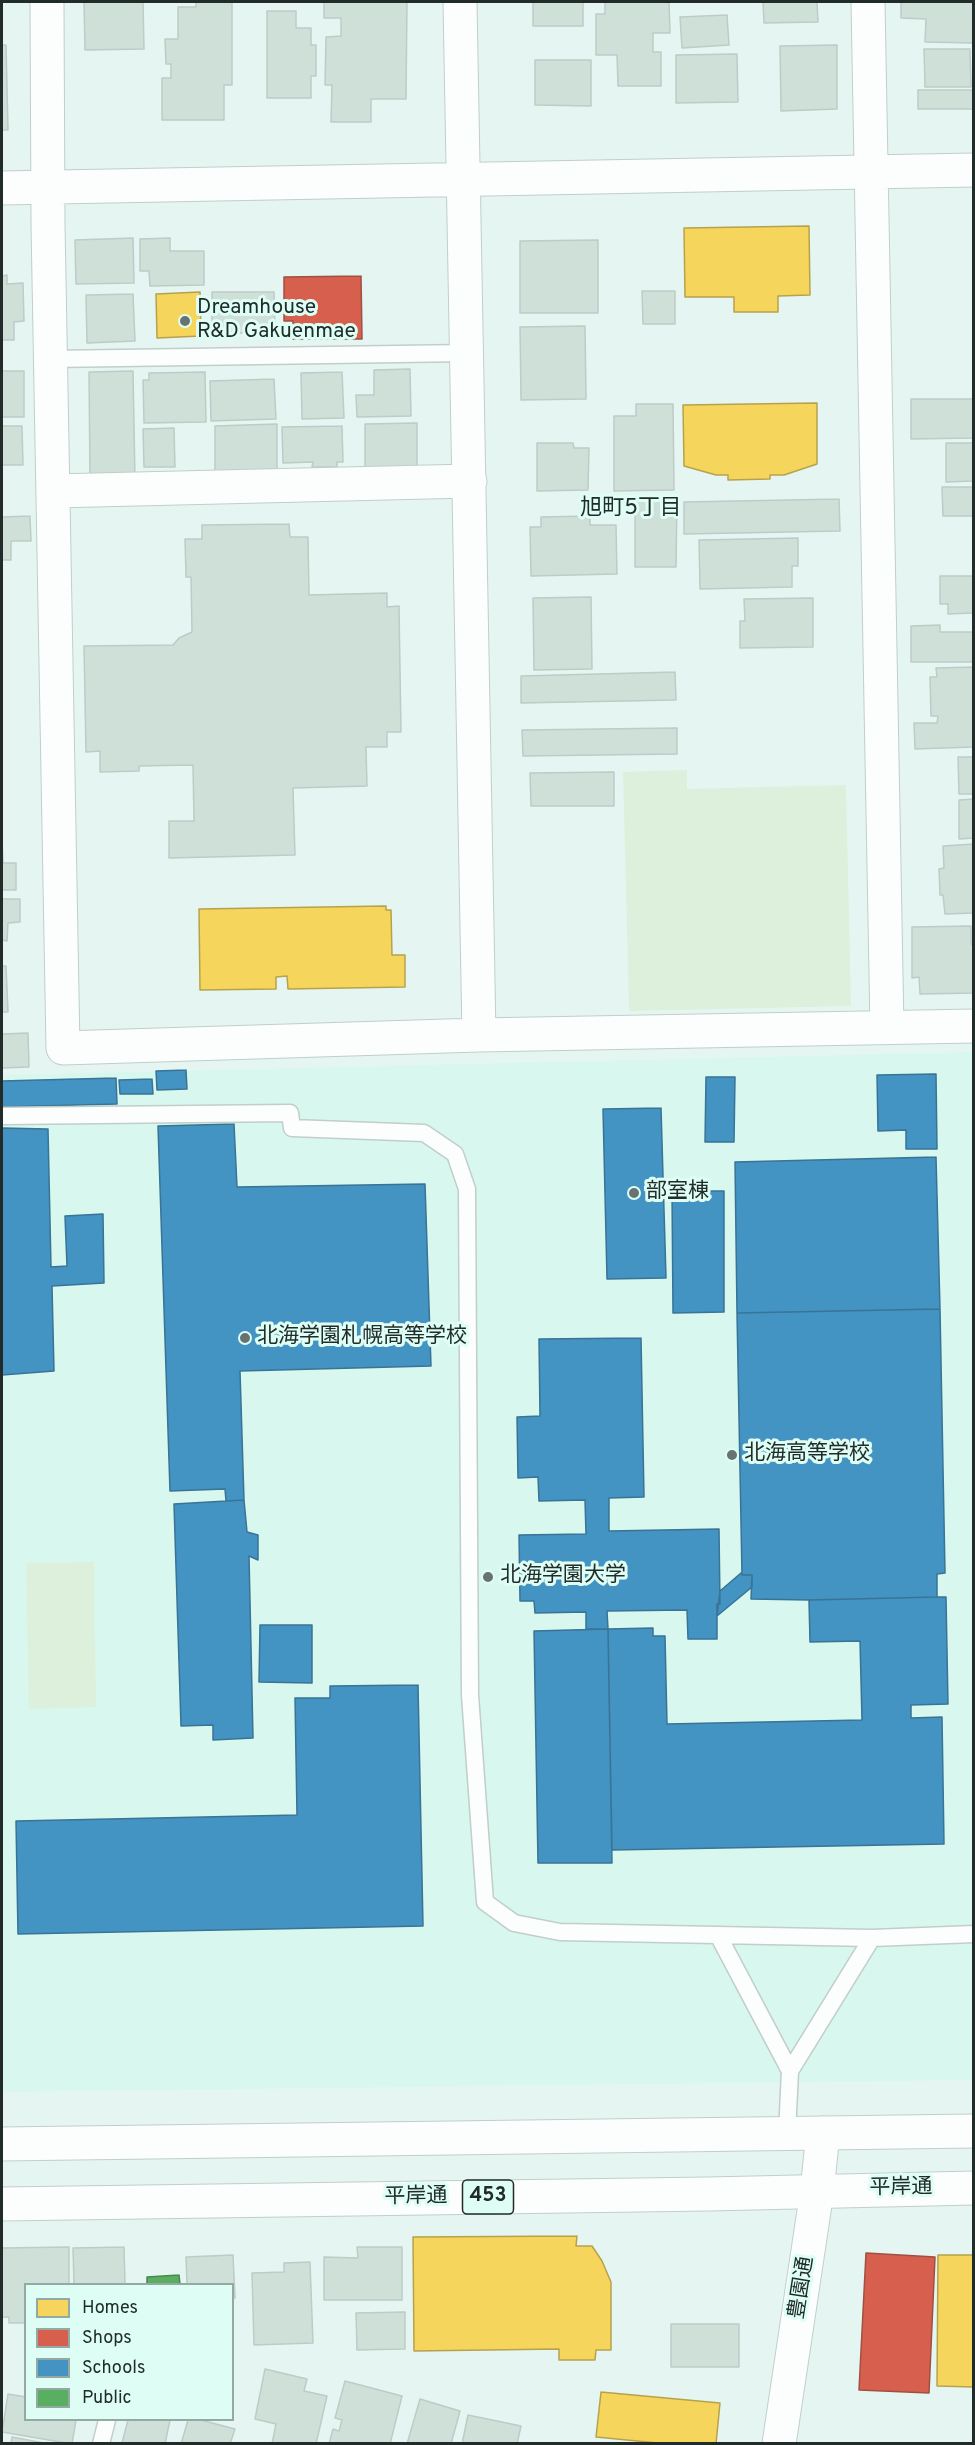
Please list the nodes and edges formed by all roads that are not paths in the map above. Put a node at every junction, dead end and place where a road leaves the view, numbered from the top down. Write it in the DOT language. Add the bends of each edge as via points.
graph roads {
  1 [pos="46,2"];
  2 [pos="460,2"];
  3 [pos="868,2"];
  4 [pos="974,170"];
  5 [pos="871,172"];
  6 [pos="462,179"];
  7 [pos="47,187"];
  8 [pos="2,188"];
  9 [pos="466,353"];
  10 [pos="51,359"];
  11 [pos="470,481"];
  12 [pos="53,491"];
  13 [pos="974,1026"];
  14 [pos="887,1028"];
  15 [pos="478,1035"];
  16 [pos="2,1116"];
  17 [pos="974,1934"];
  18 [pos="718,1935"];
  19 [pos="872,1938"];
  20 [pos="790,2071"];
  21 [pos="974,2131"];
  22 [pos="787,2133"];
  23 [pos="823,2133"];
  24 [pos="2,2144"];
  25 [pos="974,2188"];
  26 [pos="817,2191"];
  27 [pos="2,2204"];
  28 [pos="107,2421"];
  29 [pos="101,2444"];
  30 [pos="779,2444"];
  1 -- 7 [label="main road"];
  2 -- 6 [label="main road"];
  3 -- 5 [label="main road"];
  4 -- 5 [label="main road"];
  5 -- 6 [label="main road"];
  5 -- 14 [label="main road"];
  6 -- 7 [label="main road"];
  6 -- 9 [label="main road"];
  7 -- 8 [label="main road"];
  7 -- 10 [label="main road"];
  9 -- 10 [label="lane"];
  9 -- 11 [label="main road"];
  10 -- 12 [label="main road"];
  11 -- 12 [label="main road"];
  11 -- 15 [label="main road"];
  12 -- 15 [label="main road" via="63,1048"];
  13 -- 14 [label="main road"];
  14 -- 15 [label="main road"];
  16 -- 18 [label="lane" via="290,1113 292,1128 424,1133 455,1154 467,1189 470,1695 485,1902 514,1923 560,1932"];
  17 -- 19 [label="lane"];
  18 -- 19 [label="lane"];
  18 -- 20 [label="lane"];
  19 -- 20 [label="lane"];
  20 -- 22 [label="lane"];
  21 -- 23 [label="main road"];
  22 -- 23 [label="main road"];
  22 -- 24 [label="main road"];
  23 -- 26 [label="main road, 豊園通"];
  25 -- 26 [label="main road, 平岸通 / 453"];
  26 -- 27 [label="main road, 平岸通 / 453"];
  26 -- 30 [label="main road, 豊園通"];
  28 -- 29 [label="lane"];
}
